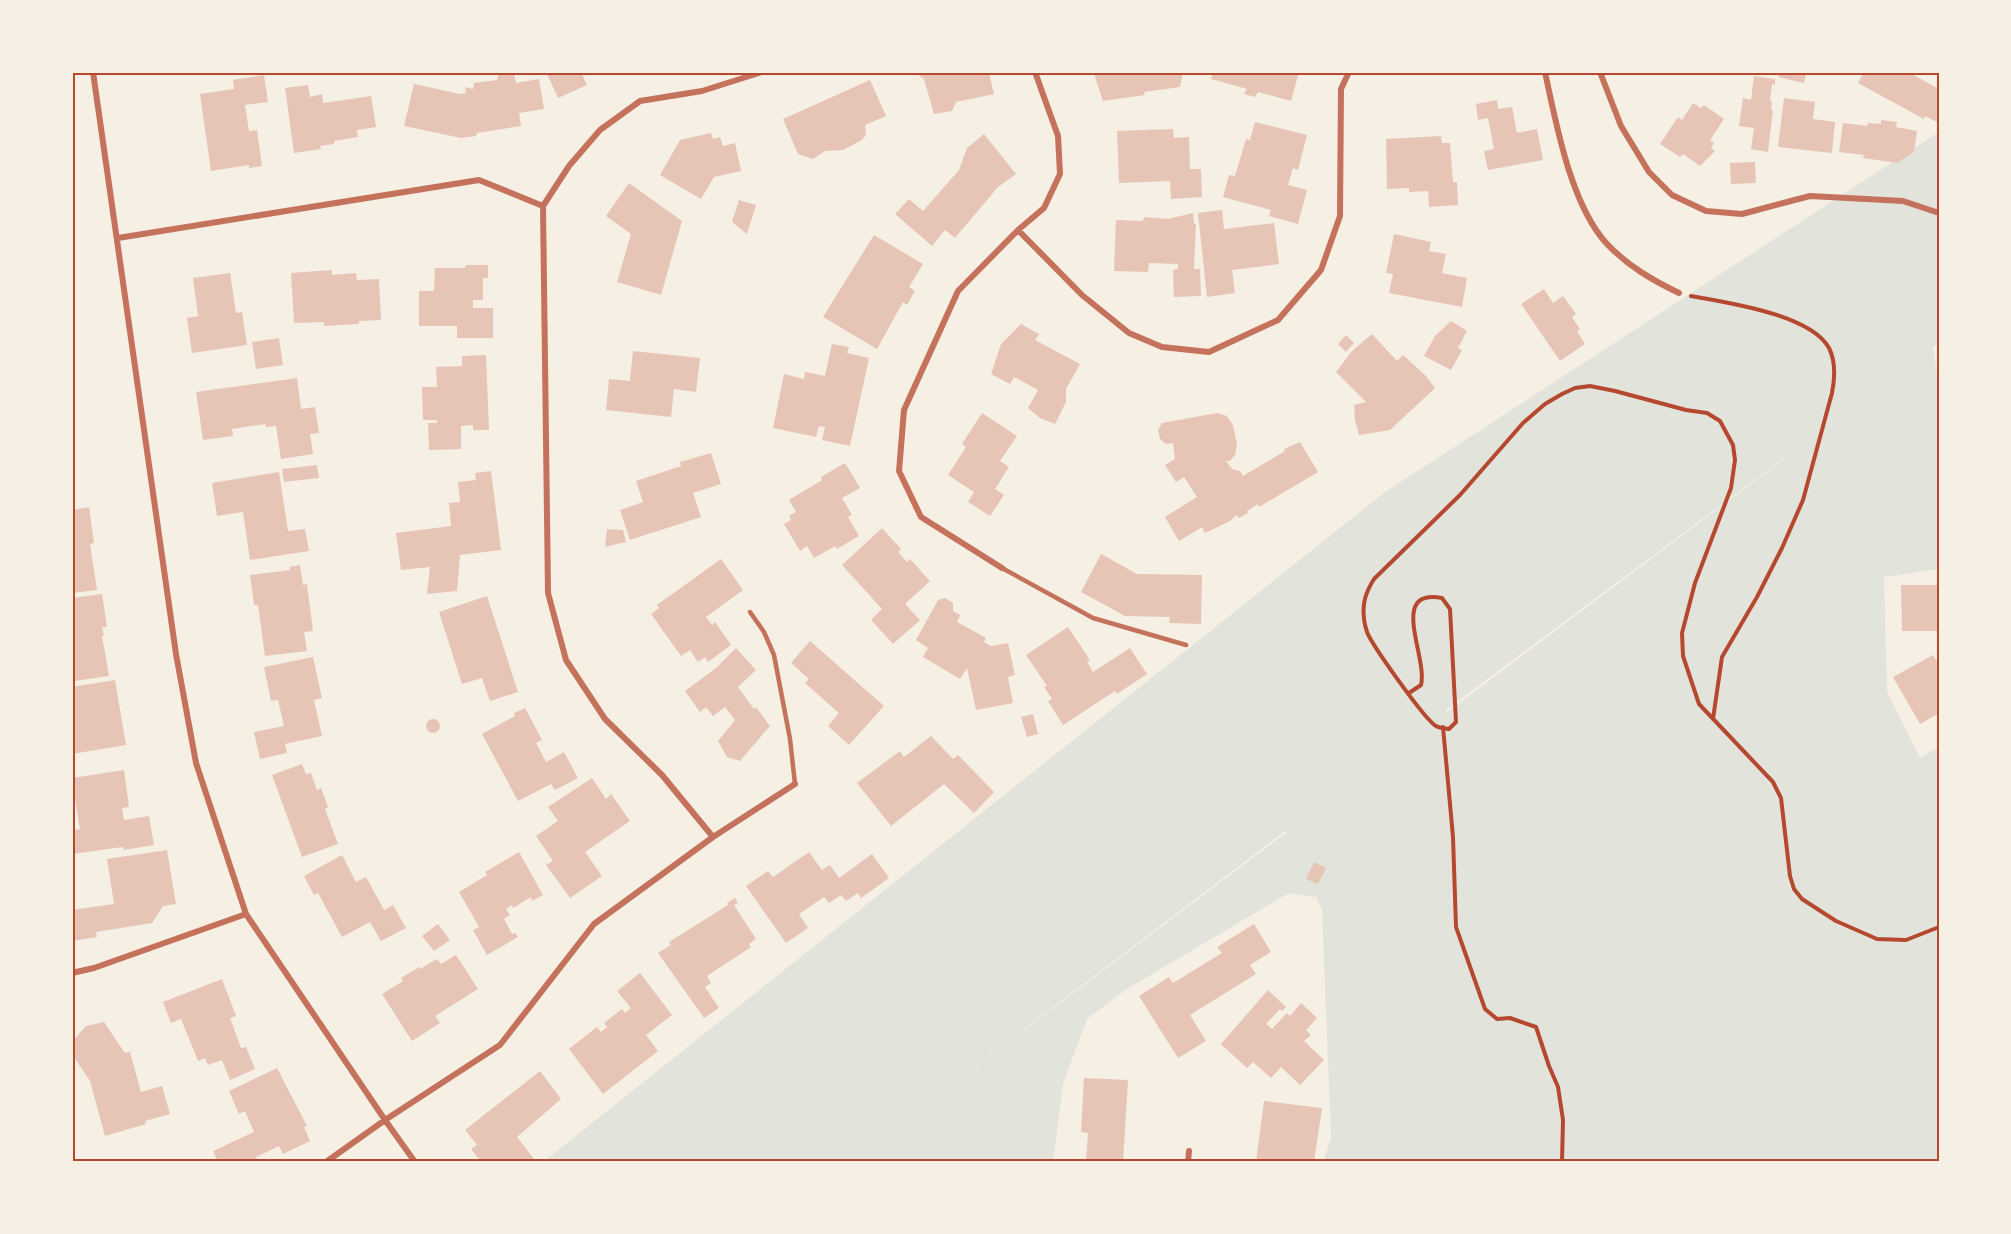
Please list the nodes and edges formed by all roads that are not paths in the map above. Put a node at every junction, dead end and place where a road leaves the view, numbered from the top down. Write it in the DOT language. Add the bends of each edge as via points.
graph roads {
  1 [pos="93,72"];
  2 [pos="762,72"];
  3 [pos="1035,72"];
  4 [pos="1350,72"];
  5 [pos="1545,72"];
  6 [pos="1600,72"];
  7 [pos="543,206"];
  8 [pos="1939,213"];
  9 [pos="1018,230"];
  10 [pos="117,238"];
  11 [pos="1679,293"];
  12 [pos="1002,568"];
  13 [pos="750,612"];
  14 [pos="1186,645"];
  15 [pos="795,784"];
  16 [pos="713,837"];
  17 [pos="246,914"];
  18 [pos="72,973"];
  19 [pos="385,1120"];
  20 [pos="1189,1151"];
  21 [pos="326,1162"];
  22 [pos="415,1162"];
  23 [pos="1188,1162"];
  1 -- 10 [label="street"];
  2 -- 7 [label="street" via="702,91 640,101 600,130 569,166"];
  3 -- 9 [label="street" via="1058,136 1060,174 1044,208"];
  4 -- 9 [label="street" via="1341,89 1340,216 1321,270 1278,320 1209,352 1162,347 1129,333 1082,295"];
  5 -- 11 [label="street" via="1568,165 1592,223 1628,264"];
  6 -- 8 [label="street" via="1621,126 1649,172 1672,195 1706,211 1742,214 1810,196 1903,201"];
  7 -- 10 [label="street" via="479,180"];
  7 -- 16 [label="street" via="548,593 566,660 605,719 662,775"];
  9 -- 12 [label="street" via="958,291 904,410 899,471 921,517"];
  10 -- 17 [label="street" via="176,654 194,752"];
  12 -- 14 [label="lane" via="1093,618"];
  13 -- 15 [label="lane" via="774,655"];
  15 -- 16 [label="street"];
  16 -- 19 [label="street" via="594,924 500,1045"];
  17 -- 18 [label="street"];
  17 -- 19 [label="street"];
  19 -- 21 [label="street"];
  19 -- 22 [label="street"];
  20 -- 23 [label="street"];
}
